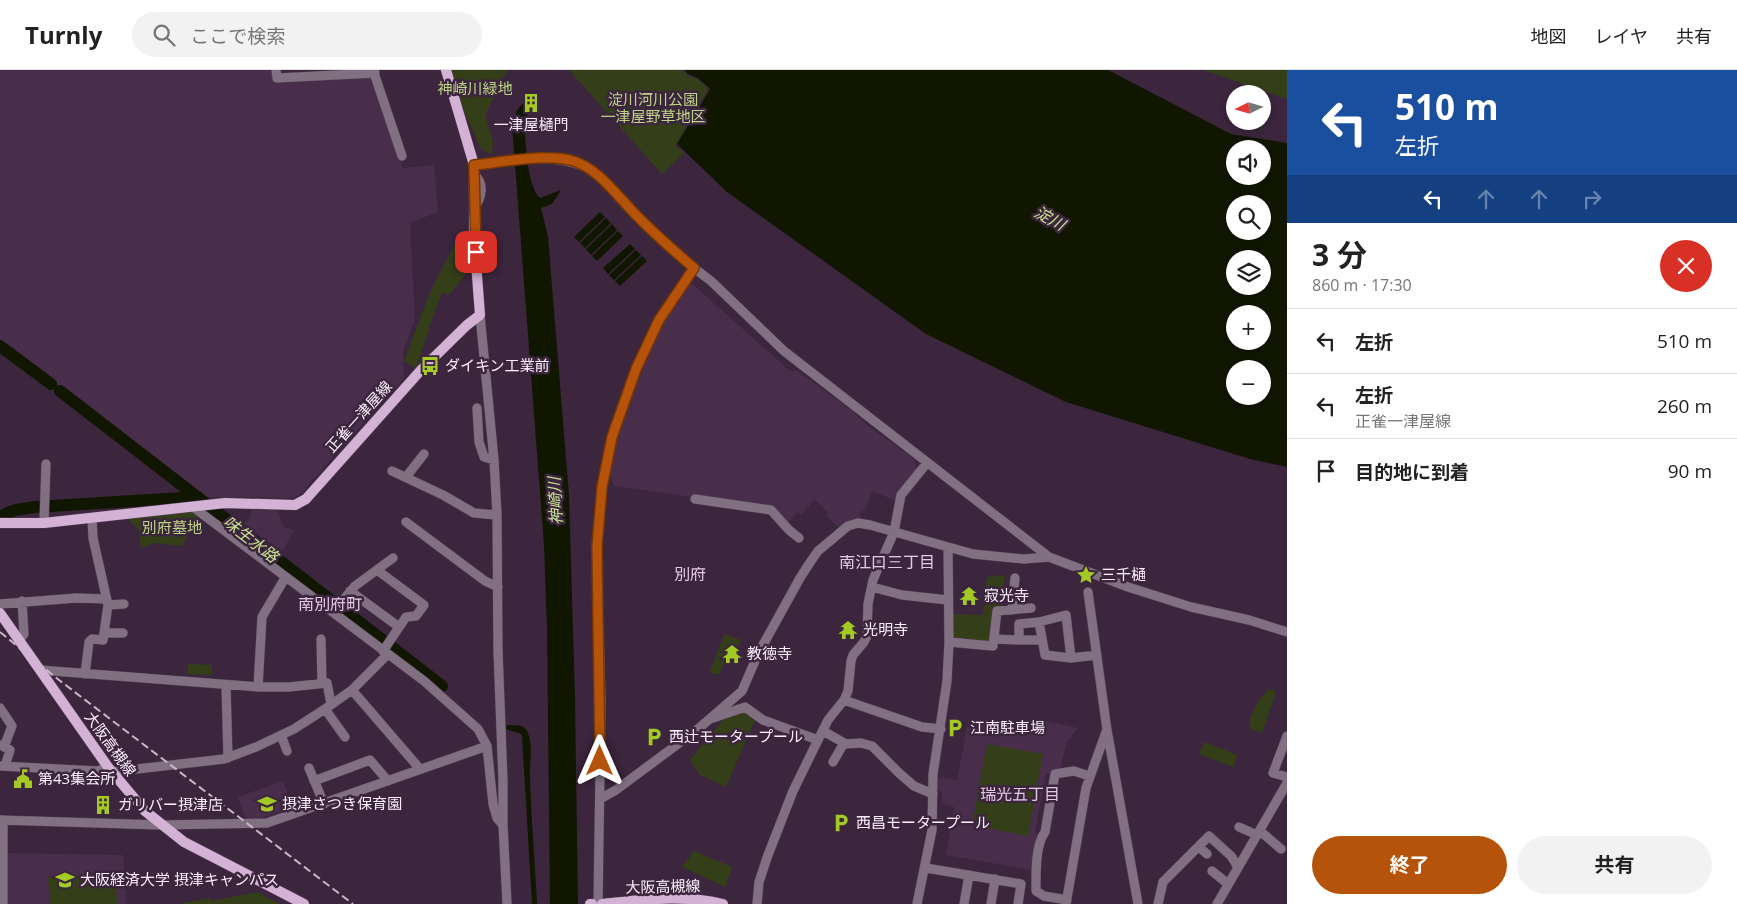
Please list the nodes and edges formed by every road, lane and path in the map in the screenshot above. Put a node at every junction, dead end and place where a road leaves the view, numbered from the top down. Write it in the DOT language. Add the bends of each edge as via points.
graph roads {
  1 [pos="276,70"];
  2 [pos="446,70"];
  3 [pos="334,72"];
  4 [pos="374,72"];
  5 [pos="306,73"];
  6 [pos="402,156"];
  7 [pos="474,169"];
  8 [pos="694,268"];
  9 [pos="480,315"];
  10 [pos="477,408"];
  11 [pos="424,454"];
  12 [pos="494,460"];
  13 [pos="926,463"];
  14 [pos="46,464"];
  15 [pos="392,471"];
  16 [pos="406,477"];
  17 [pos="695,499"];
  18 [pos="197,506"];
  19 [pos="497,515"];
  20 [pos="92,518"];
  21 [pos="406,522"];
  22 [pos="44,523"];
  23 [pos="2,524"];
  24 [pos="894,532"];
  25 [pos="799,538"];
  26 [pos="948,547"];
  27 [pos="1049,557"];
  28 [pos="393,558"];
  29 [pos="377,570"];
  30 [pos="285,578"];
  31 [pos="1018,582"];
  32 [pos="872,587"];
  33 [pos="498,588"];
  34 [pos="350,591"];
  35 [pos="1088,592"];
  36 [pos="948,600"];
  37 [pos="22,602"];
  38 [pos="107,602"];
  39 [pos="0,604"];
  40 [pos="124,604"];
  41 [pos="1031,608"];
  42 [pos="1012,610"];
  43 [pos="333,612"];
  44 [pos="0,613"];
  45 [pos="1039,622"];
  46 [pos="399,627"];
  47 [pos="1287,632"];
  48 [pos="124,633"];
  49 [pos="104,634"];
  50 [pos="994,638"];
  51 [pos="321,639"];
  52 [pos="19,640"];
  53 [pos="1019,640"];
  54 [pos="1042,640"];
  55 [pos="949,642"];
  56 [pos="385,653"];
  57 [pos="1097,655"];
  58 [pos="1071,658"];
  59 [pos="40,670"];
  60 [pos="85,674"];
  61 [pos="322,683"];
  62 [pos="226,686"];
  63 [pos="258,688"];
  64 [pos="352,690"];
  65 [pos="844,700"];
  66 [pos="328,707"];
  67 [pos="0,708"];
  68 [pos="0,720"];
  69 [pos="708,720"];
  70 [pos="11,723"];
  71 [pos="941,729"];
  72 [pos="823,730"];
  73 [pos="1107,730"];
  74 [pos="282,735"];
  75 [pos="1287,736"];
  76 [pos="345,737"];
  77 [pos="818,740"];
  78 [pos="844,743"];
  79 [pos="2,745"];
  80 [pos="487,746"];
  81 [pos="287,751"];
  82 [pos="228,758"];
  83 [pos="833,762"];
  84 [pos="3,766"];
  85 [pos="309,768"];
  86 [pos="110,769"];
  87 [pos="420,769"];
  88 [pos="1090,776"];
  89 [pos="1287,777"];
  90 [pos="314,781"];
  91 [pos="388,781"];
  92 [pos="1287,782"];
  93 [pos="933,794"];
  94 [pos="600,799"];
  95 [pos="324,804"];
  96 [pos="2,820"];
  97 [pos="160,825"];
  98 [pos="503,825"];
  99 [pos="1239,827"];
  100 [pos="1259,833"];
  101 [pos="1199,847"];
  102 [pos="1281,849"];
  103 [pos="1207,854"];
  104 [pos="1238,867"];
  105 [pos="926,868"];
  106 [pos="1212,871"];
  107 [pos="969,875"];
  108 [pos="996,879"];
  109 [pos="2,881"];
  110 [pos="1228,884"];
  111 [pos="1066,902"];
  112 [pos="644,903"];
  113 [pos="3,904"];
  114 [pos="304,904"];
  115 [pos="507,904"];
  116 [pos="600,904"];
  117 [pos="723,904"];
  118 [pos="757,904"];
  119 [pos="918,904"];
  120 [pos="964,904"];
  121 [pos="992,904"];
  122 [pos="1018,904"];
  123 [pos="1138,904"];
  124 [pos="1158,904"];
  125 [pos="1217,904"];
  1 -- 5 [label="street" via="277,78"];
  2 -- 7 [label="main road"];
  3 -- 4 [label="street"];
  3 -- 5 [label="street"];
  4 -- 6 [label="street"];
  7 -- 8 [label="street" via="504,162 570,160 593,171"];
  7 -- 9 [label="main road"];
  8 -- 13 [label="street" via="784,351"];
  8 -- 94 [label="street" via="659,320 636,369 612,437 602,487 597,546"];
  9 -- 12 [label="street"];
  9 -- 18 [label="main road, 正雀一津屋線" via="421,370 302,502 290,505 215,503"];
  10 -- 12 [label="street" via="479,442 484,457"];
  11 -- 16 [label="street"];
  12 -- 19 [label="street"];
  13 -- 24 [label="street" via="901,495"];
  13 -- 27 [label="street"];
  14 -- 22 [label="street"];
  15 -- 16 [label="street"];
  16 -- 19 [label="street" via="474,513"];
  17 -- 25 [label="street" via="770,510"];
  18 -- 20 [label="main road, 正雀一津屋線"];
  18 -- 30 [label="street"];
  19 -- 33 [label="street"];
  20 -- 22 [label="main road, 正雀一津屋線"];
  20 -- 38 [label="street" via="93,538"];
  21 -- 33 [label="street"];
  22 -- 23 [label="main road, 正雀一津屋線"];
  24 -- 26 [label="street"];
  24 -- 32 [label="street"];
  24 -- 69 [label="street" via="858,523 848,526 818,551 758,654 742,692"];
  26 -- 27 [label="street" via="973,554 1024,559"];
  26 -- 36 [label="street"];
  27 -- 47 [label="street" via="1137,590"];
  28 -- 29 [label="street"];
  29 -- 34 [label="street"];
  29 -- 46 [label="street" via="424,606 416,616 406,618"];
  30 -- 43 [label="street"];
  30 -- 63 [label="street" via="262,617"];
  31 -- 42 [label="street"];
  32 -- 36 [label="street" via="902,595"];
  32 -- 65 [label="street" via="867,636 853,655"];
  33 -- 98 [label="street"];
  34 -- 43 [label="street"];
  34 -- 46 [label="street"];
  35 -- 57 [label="street"];
  36 -- 55 [label="street"];
  37 -- 38 [label="street" via="76,598"];
  37 -- 39 [label="street"];
  37 -- 52 [label="street" via="24,634"];
  38 -- 40 [label="street"];
  38 -- 49 [label="street"];
  41 -- 42 [label="street"];
  42 -- 50 [label="street" via="997,611"];
  43 -- 56 [label="street"];
  44 -- 52 [label="main road, 大阪高槻線"];
  45 -- 53 [label="street" via="1019,624"];
  45 -- 54 [label="street"];
  45 -- 58 [label="street" via="1066,616"];
  46 -- 56 [label="street"];
  48 -- 49 [label="street"];
  49 -- 60 [label="street" via="103,640 92,639 89,642"];
  50 -- 53 [label="street"];
  50 -- 55 [label="street" via="992,646"];
  51 -- 61 [label="street"];
  52 -- 59 [label="main road, 大阪高槻線"];
  53 -- 54 [label="street"];
  54 -- 58 [label="street" via="1045,655"];
  55 -- 71 [label="street"];
  56 -- 64 [label="street"];
  56 -- 80 [label="street" via="424,681 474,726"];
  57 -- 58 [label="street"];
  57 -- 73 [label="street"];
  59 -- 60 [label="street"];
  59 -- 86 [label="main road, 大阪高槻線"];
  60 -- 62 [label="street"];
  61 -- 63 [label="street" via="289,692"];
  61 -- 66 [label="street" via="328,683"];
  62 -- 63 [label="street"];
  62 -- 82 [label="street"];
  64 -- 66 [label="street"];
  64 -- 87 [label="street"];
  65 -- 71 [label="street" via="922,727"];
  65 -- 72 [label="street"];
  66 -- 74 [label="street"];
  66 -- 76 [label="street"];
  67 -- 70 [label="street"];
  68 -- 70 [label="street"];
  69 -- 77 [label="street" via="745,707 763,720"];
  69 -- 94 [label="street"];
  70 -- 79 [label="street"];
  71 -- 93 [label="street"];
  72 -- 77 [label="street"];
  72 -- 78 [label="street"];
  73 -- 88 [label="street"];
  73 -- 123 [label="street"];
  74 -- 81 [label="street"];
  74 -- 82 [label="street"];
  75 -- 89 [label="street" via="1273,773"];
  77 -- 118 [label="street" via="793,791 768,855 759,882"];
  78 -- 83 [label="street"];
  78 -- 93 [label="street" via="872,746 914,786"];
  79 -- 84 [label="street" via="10,750"];
  80 -- 87 [label="street"];
  80 -- 98 [label="street" via="493,804"];
  82 -- 86 [label="street"];
  84 -- 86 [label="street"];
  85 -- 90 [label="street"];
  86 -- 97 [label="main road, 大阪高槻線" via="144,811"];
  87 -- 91 [label="street"];
  88 -- 111 [label="street"];
  88 -- 111 [label="street" via="1074,771 1055,774 1045,832 1041,838 1036,891"];
  90 -- 91 [label="street" via="370,760"];
  90 -- 95 [label="street"];
  91 -- 95 [label="street"];
  92 -- 100 [label="street"];
  93 -- 105 [label="street"];
  94 -- 116 [label="street"];
  95 -- 97 [label="street" via="264,824"];
  96 -- 97 [label="street"];
  96 -- 109 [label="street"];
  97 -- 114 [label="main road, 大阪高槻線" via="207,855"];
  98 -- 115 [label="street"];
  99 -- 100 [label="street"];
  100 -- 102 [label="street"];
  100 -- 104 [label="street"];
  101 -- 103 [label="street"];
  101 -- 104 [label="street" via="1209,836"];
  101 -- 124 [label="street" via="1163,882"];
  104 -- 110 [label="street"];
  105 -- 107 [label="street"];
  105 -- 119 [label="street"];
  106 -- 110 [label="street"];
  107 -- 108 [label="street"];
  107 -- 120 [label="street"];
  108 -- 121 [label="street"];
  108 -- 122 [label="street" via="1021,884"];
  109 -- 113 [label="street"];
  110 -- 125 [label="street"];
  112 -- 116 [label="main road, 大阪高槻線"];
  112 -- 117 [label="main road, 大阪高槻線" via="676,898"];
}
